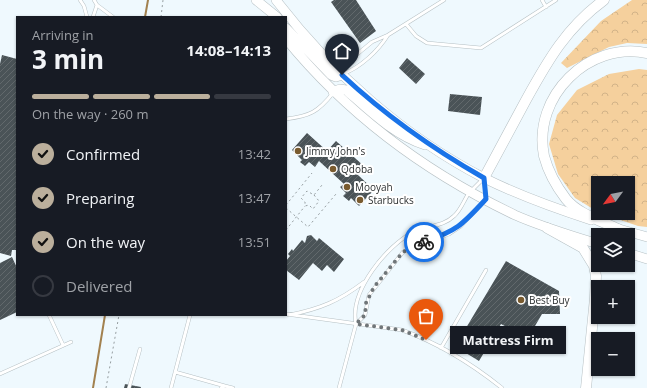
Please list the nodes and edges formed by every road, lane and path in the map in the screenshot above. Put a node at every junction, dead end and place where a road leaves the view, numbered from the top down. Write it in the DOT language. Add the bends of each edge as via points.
graph roads {
  1 [pos="80,0"];
  2 [pos="94,0"];
  3 [pos="163,0"];
  4 [pos="256,0"];
  5 [pos="276,0"];
  6 [pos="444,0"];
  7 [pos="542,0"];
  8 [pos="556,0"];
  9 [pos="604,0"];
  10 [pos="97,5"];
  11 [pos="546,7"];
  12 [pos="88,16"];
  13 [pos="93,16"];
  14 [pos="112,16"];
  15 [pos="161,16"];
  16 [pos="267,16"];
  17 [pos="276,16"];
  18 [pos="406,24"];
  19 [pos="287,29"];
  20 [pos="388,35"];
  21 [pos="287,40"];
  22 [pos="647,53"];
  23 [pos="340,73"];
  24 [pos="333,92"];
  25 [pos="287,119"];
  26 [pos="434,148"];
  27 [pos="312,173"];
  28 [pos="484,178"];
  29 [pos="322,185"];
  30 [pos="470,192"];
  31 [pos="336,194"];
  32 [pos="314,195"];
  33 [pos="486,199"];
  34 [pos="287,204"];
  35 [pos="305,206"];
  36 [pos="287,209"];
  37 [pos="296,217"];
  38 [pos="547,228"];
  39 [pos="615,228"];
  40 [pos="616,228"];
  41 [pos="287,229"];
  42 [pos="635,234"];
  43 [pos="647,238"];
  44 [pos="591,242"];
  45 [pos="635,255"];
  46 [pos="647,259"];
  47 [pos="486,270"];
  48 [pos="365,281"];
  49 [pos="287,315"];
  50 [pos="49,316"];
  51 [pos="119,316"];
  52 [pos="190,316"];
  53 [pos="356,324"];
  54 [pos="71,342"];
  55 [pos="63,345"];
  56 [pos="441,348"];
  57 [pos="140,349"];
  58 [pos="175,372"];
  59 [pos="0,374"];
  60 [pos="223,387"];
  61 [pos="106,388"];
  62 [pos="129,388"];
  63 [pos="171,388"];
  64 [pos="233,388"];
  65 [pos="340,388"];
  66 [pos="502,388"];
  67 [pos="586,388"];
  1 -- 12 [label="lane"];
  2 -- 10 [label="lane"];
  3 -- 15 [label="path"];
  4 -- 16 [label="main road"];
  4 -- 17 [label="main road"];
  5 -- 23 [label="main road"];
  6 -- 18 [label="lane"];
  7 -- 11 [label="lane"];
  8 -- 11 [label="lane"];
  9 -- 28 [label="highway" via="587,12 563,39 508,131"];
  10 -- 13 [label="lane"];
  10 -- 14 [label="lane"];
  11 -- 18 [label="lane" via="481,48 428,43 416,36"];
  18 -- 20 [label="lane"];
  19 -- 23 [label="main road" via="331,75 336,77"];
  20 -- 23 [label="lane" via="372,42"];
  20 -- 23 [label="lane" via="377,50 352,71"];
  21 -- 24 [label="main road"];
  22 -- 40 [label="highway" via="611,53 587,63 560,88 545,123 544,154 549,172 567,200"];
  23 -- 26 [label="main road"];
  24 -- 25 [label="lane" via="321,108 313,113"];
  24 -- 26 [label="main road" via="346,90 386,124 413,141"];
  24 -- 30 [label="main road" via="396,144"];
  26 -- 28 [label="main road"];
  27 -- 34 [label="path"];
  28 -- 30 [label="lane"];
  28 -- 33 [label="lane"];
  28 -- 39 [label="main road" via="553,208"];
  29 -- 32 [label="path"];
  30 -- 33 [label="main road"];
  30 -- 48 [label="lane" via="454,216 445,223 416,230 397,243"];
  31 -- 37 [label="path" via="308,227"];
  32 -- 35 [label="path" via="307,191 301,198"];
  32 -- 35 [label="path" via="319,201 313,209 309,205"];
  33 -- 38 [label="main road"];
  33 -- 53 [label="lane" via="461,226 449,234 403,252 374,287 367,299 365,315"];
  35 -- 37 [label="path"];
  36 -- 37 [label="path"];
  37 -- 41 [label="path"];
  38 -- 44 [label="main road"];
  38 -- 67 [label="highway" via="583,248 594,266 596,276"];
  42 -- 43 [label="main road"];
  45 -- 46 [label="main road"];
  47 -- 56 [label="lane"];
  48 -- 49 [label="lane" via="334,302 309,311"];
  48 -- 53 [label="lane" via="353,313"];
  49 -- 53 [label="lane"];
  50 -- 55 [label="lane"];
  51 -- 61 [label="path"];
  52 -- 58 [label="lane"];
  53 -- 56 [label="lane" via="402,330"];
  53 -- 65 [label="lane"];
  54 -- 55 [label="lane"];
  55 -- 59 [label="lane"];
  56 -- 66 [label="lane" via="475,367"];
  57 -- 62 [label="lane"];
  58 -- 60 [label="lane"];
  58 -- 63 [label="lane"];
  60 -- 64 [label="lane"];
}
